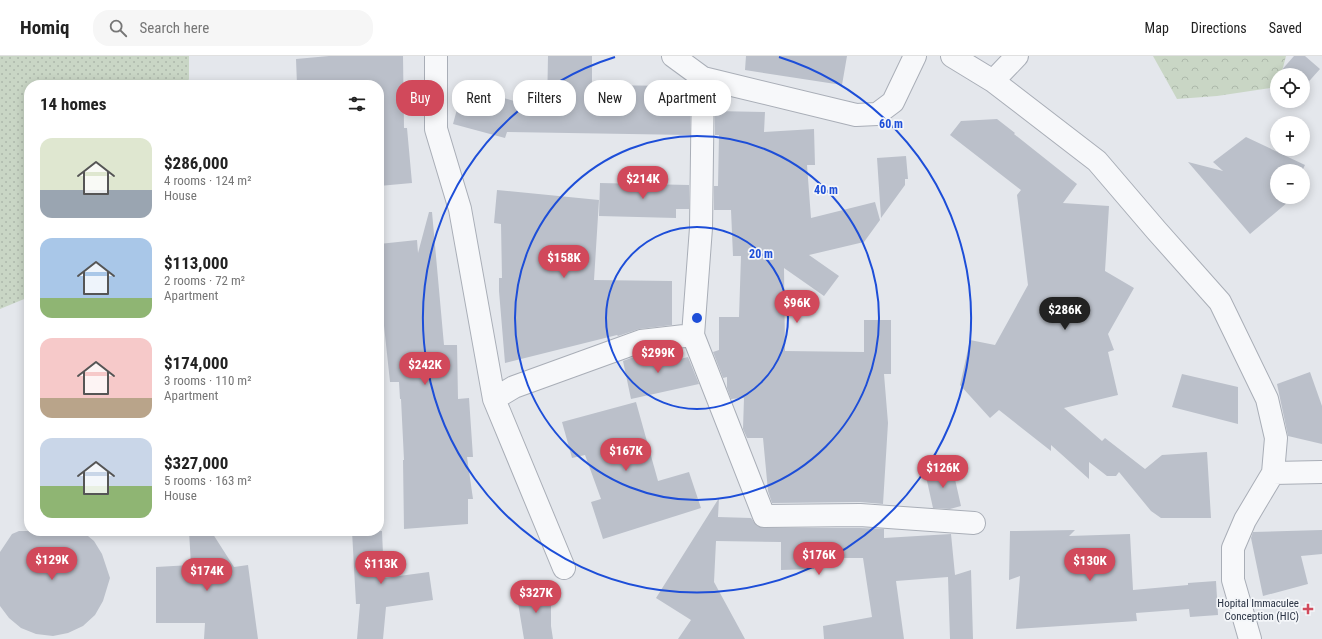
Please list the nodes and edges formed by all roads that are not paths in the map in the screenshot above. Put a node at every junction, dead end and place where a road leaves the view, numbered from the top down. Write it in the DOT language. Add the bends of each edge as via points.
graph roads {
  1 [pos="436,56"];
  2 [pos="673,56"];
  3 [pos="915,56"];
  4 [pos="952,56"];
  5 [pos="1017,56"];
  6 [pos="703,78"];
  7 [pos="993,81"];
  8 [pos="693,335"];
  9 [pos="494,399"];
  10 [pos="1322,472"];
  11 [pos="1273,473"];
  12 [pos="974,523"];
  13 [pos="564,568"];
  14 [pos="1250,639"];
  1 -- 9 [label="street" via="436,129 460,208"];
  2 -- 6 [label="street"];
  3 -- 6 [label="street" via="892,102 877,114 856,115"];
  4 -- 7 [label="street"];
  5 -- 7 [label="street"];
  6 -- 8 [label="street" via="700,228"];
  7 -- 11 [label="street" via="1097,161 1220,302 1267,399 1276,438"];
  8 -- 9 [label="street" via="641,341 514,387"];
  8 -- 12 [label="street" via="764,516 860,515"];
  9 -- 13 [label="street"];
  10 -- 11 [label="street"];
  11 -- 14 [label="street" via="1245,520 1233,548 1232,580"];
}
